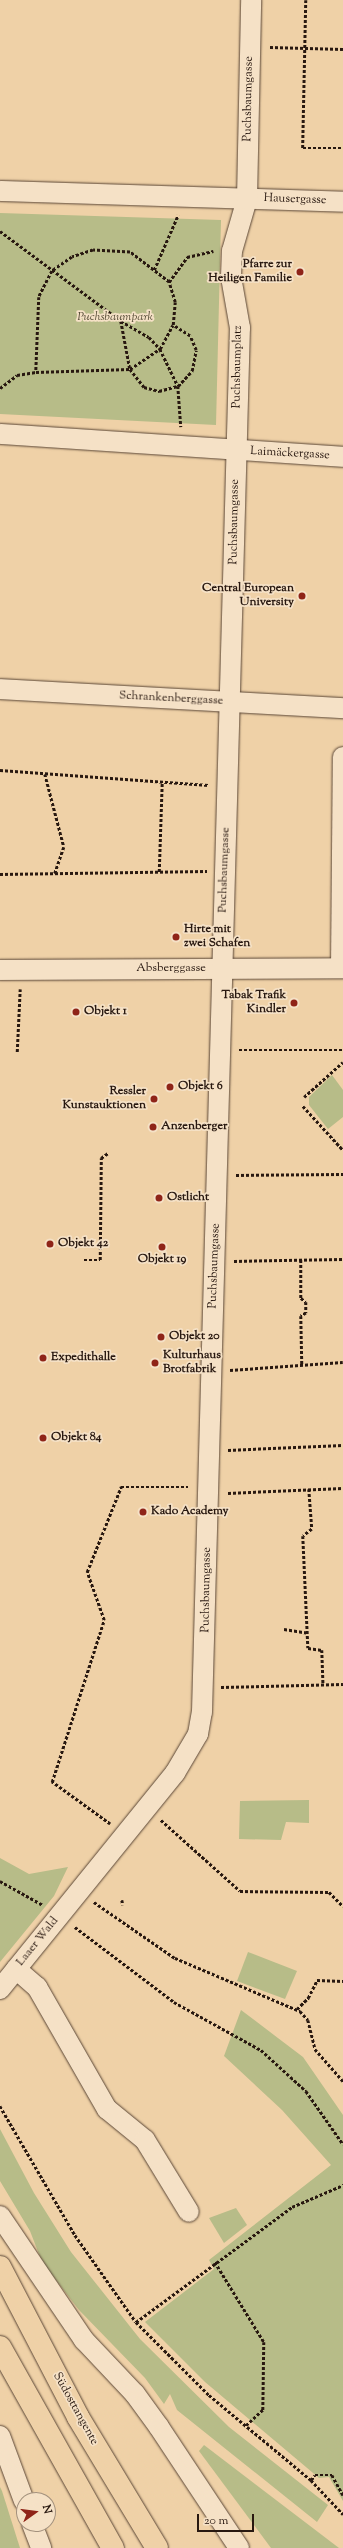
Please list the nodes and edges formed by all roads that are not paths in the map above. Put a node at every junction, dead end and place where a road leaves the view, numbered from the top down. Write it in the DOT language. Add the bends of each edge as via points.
graph roads {
  1 [pos="251,0"];
  2 [pos="0,191"];
  3 [pos="247,199"];
  4 [pos="343,202"];
  5 [pos="0,434"];
  6 [pos="237,452"];
  7 [pos="343,457"];
  8 [pos="0,689"];
  9 [pos="231,702"];
  10 [pos="343,708"];
  11 [pos="343,757"];
  12 [pos="342,968"];
  13 [pos="222,969"];
  14 [pos="0,970"];
  15 [pos="60,1915"];
  16 [pos="16,1969"];
  17 [pos="0,1989"];
  18 [pos="189,2212"];
  19 [pos="0,2216"];
  20 [pos="0,2267"];
  21 [pos="0,2347"];
  22 [pos="0,2436"];
  23 [pos="20,2492"];
  24 [pos="35,2532"];
  25 [pos="41,2548"];
  26 [pos="113,2548"];
  27 [pos="158,2548"];
  28 [pos="239,2548"];
  1 -- 3 [label="street, Puchsbaumgasse"];
  2 -- 3 [label="street"];
  3 -- 4 [label="street, Hausergasse"];
  3 -- 6 [label="street, Puchsbaumplatz" via="232,251 231,277 240,328"];
  5 -- 6 [label="street"];
  6 -- 7 [label="street, Laimäckergasse"];
  6 -- 9 [label="street, Puchsbaumgasse"];
  8 -- 9 [label="street, Schrankenberggasse"];
  9 -- 10 [label="street, Schrankenberggasse"];
  9 -- 13 [label="street, Puchsbaumgasse"];
  11 -- 12 [label="street"];
  12 -- 13 [label="street, Absberggasse"];
  13 -- 14 [label="street, Absberggasse"];
  13 -- 15 [label="street, Puchsbaumgasse" via="223,1050 204,1687 198,1734 188,1754"];
  15 -- 16 [label="street, Laaer Wald"];
  16 -- 17 [label="street, Laaer Wald"];
  16 -- 18 [label="street" via="36,1987 107,2109 145,2140"];
  19 -- 28 [label="street" via="84,2340 135,2394 159,2427"];
  20 -- 27 [label="highway, Südosttangente" via="78,2417"];
  21 -- 26 [label="highway"];
  22 -- 23 [label="street"];
  24 -- 25 [label="street"];
}
